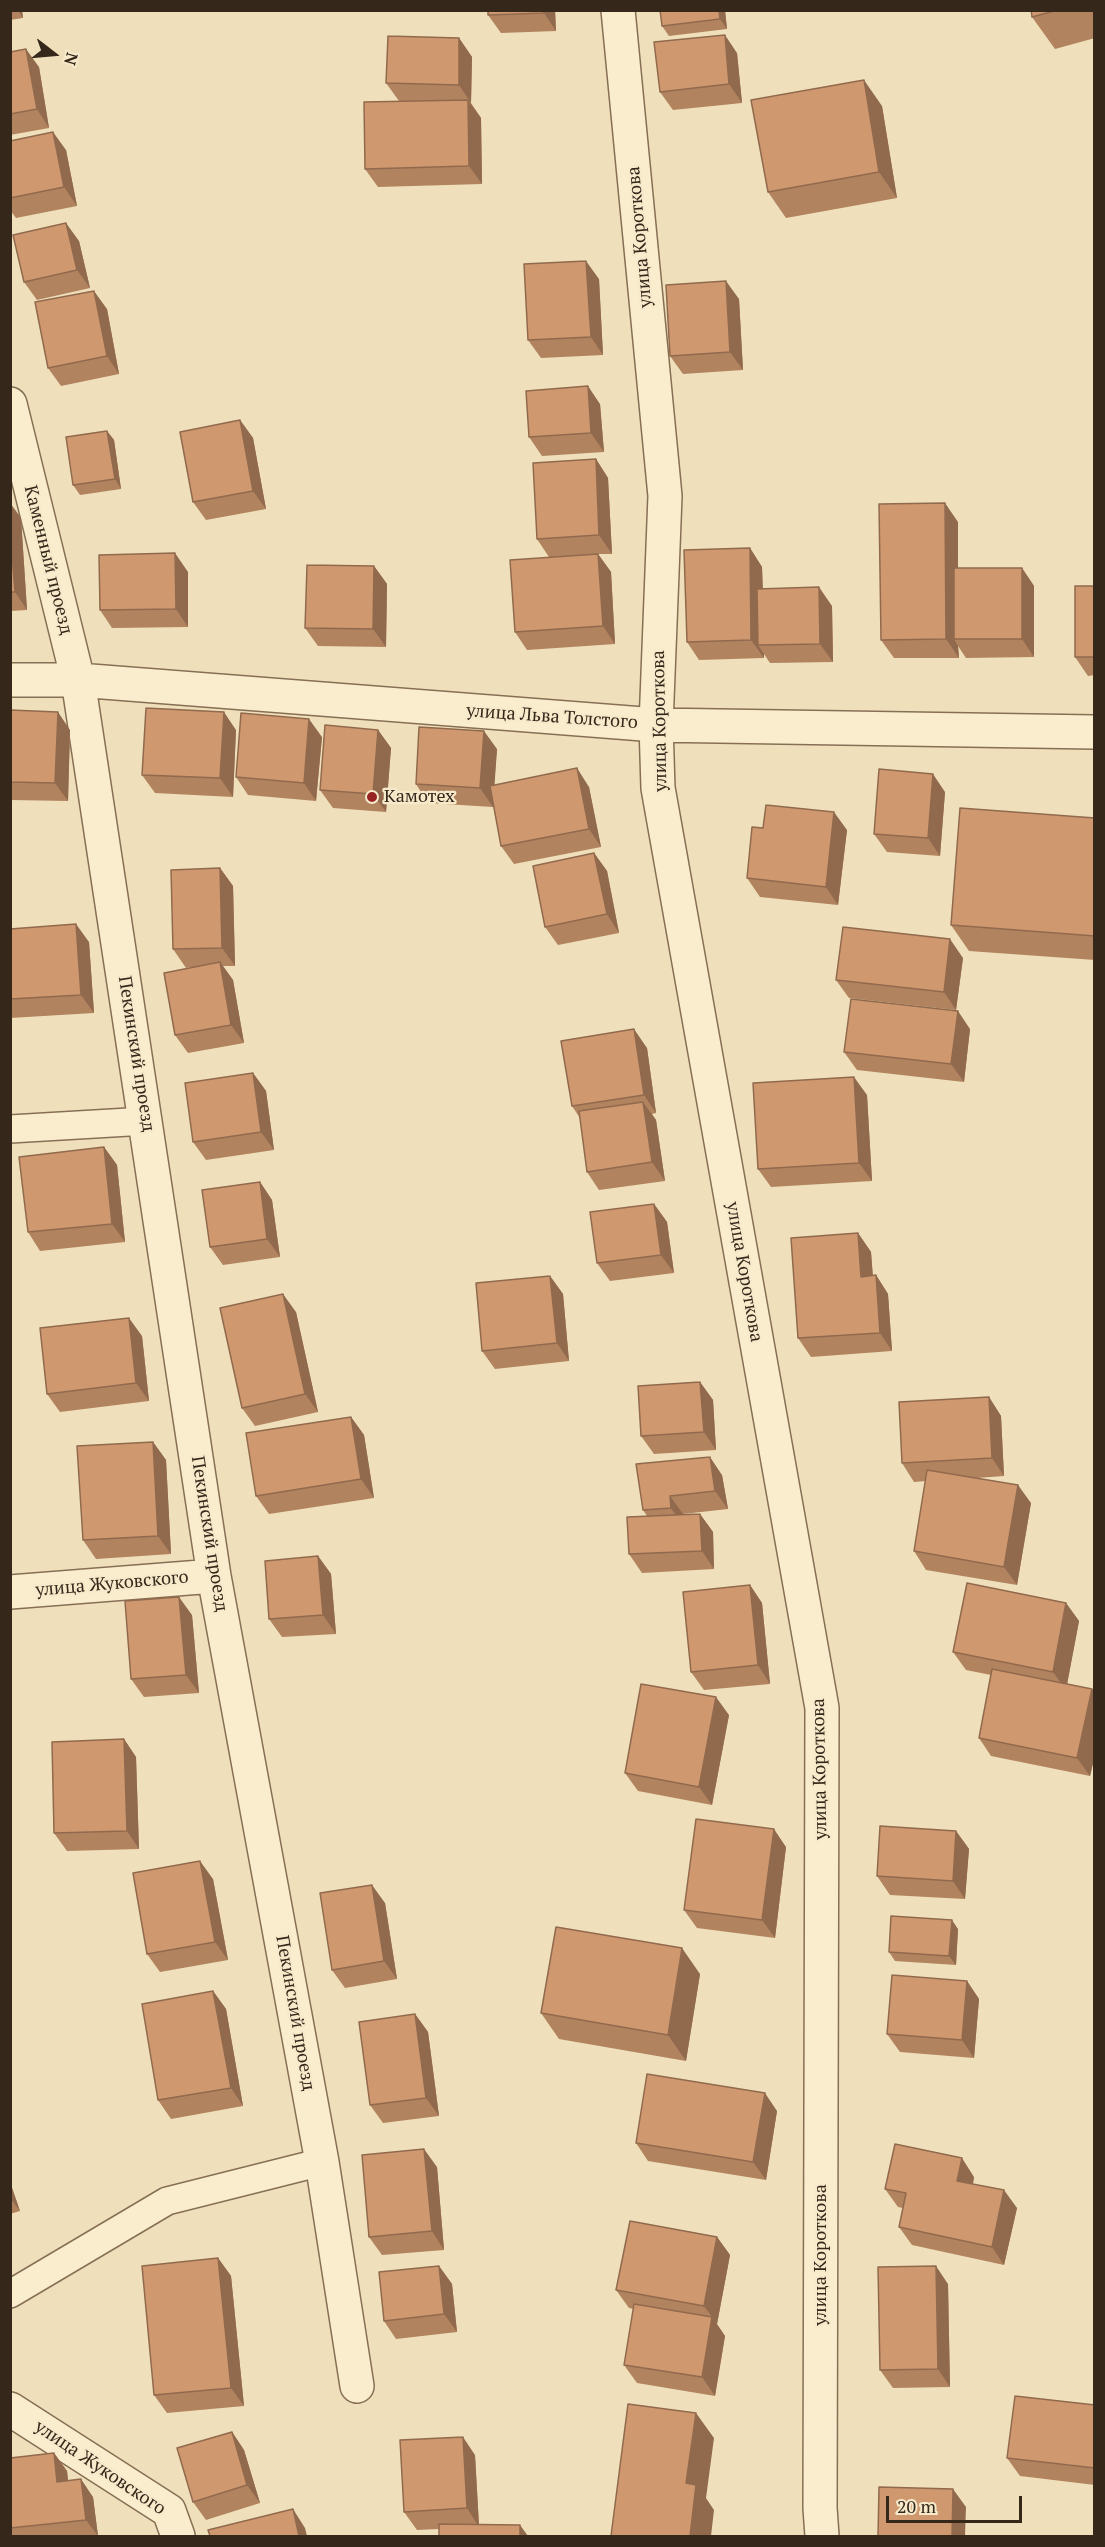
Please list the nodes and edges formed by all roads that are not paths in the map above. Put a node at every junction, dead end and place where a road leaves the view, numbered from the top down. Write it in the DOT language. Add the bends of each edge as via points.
graph roads {
  1 [pos="618,10"];
  2 [pos="10,404"];
  3 [pos="10,680"];
  4 [pos="78,680"];
  5 [pos="656,725"];
  6 [pos="1095,732"];
  7 [pos="146,1121"];
  8 [pos="10,1129"];
  9 [pos="214,1576"];
  10 [pos="10,1592"];
  11 [pos="322,2162"];
  12 [pos="10,2294"];
  13 [pos="357,2386"];
  14 [pos="10,2409"];
  15 [pos="178,2536"];
  16 [pos="822,2536"];
  1 -- 5 [label="street, улица Короткова" via="665,496"];
  2 -- 4 [label="street, Каменный проезд"];
  3 -- 4 [label="street, улица Льва Толстого"];
  4 -- 5 [label="street, улица Льва Толстого"];
  4 -- 7 [label="street, Пекинский проезд"];
  5 -- 6 [label="street, улица Льва Толстого"];
  5 -- 16 [label="street, улица Короткова" via="658,789 822,1708"];
  7 -- 8 [label="lane"];
  7 -- 9 [label="street, Пекинский проезд"];
  9 -- 10 [label="street, улица Жуковского"];
  9 -- 11 [label="street, Пекинский проезд"];
  11 -- 12 [label="lane" via="167,2201"];
  11 -- 13 [label="street, Пекинский проезд"];
  14 -- 15 [label="street, улица Жуковского" via="169,2511"];
}
